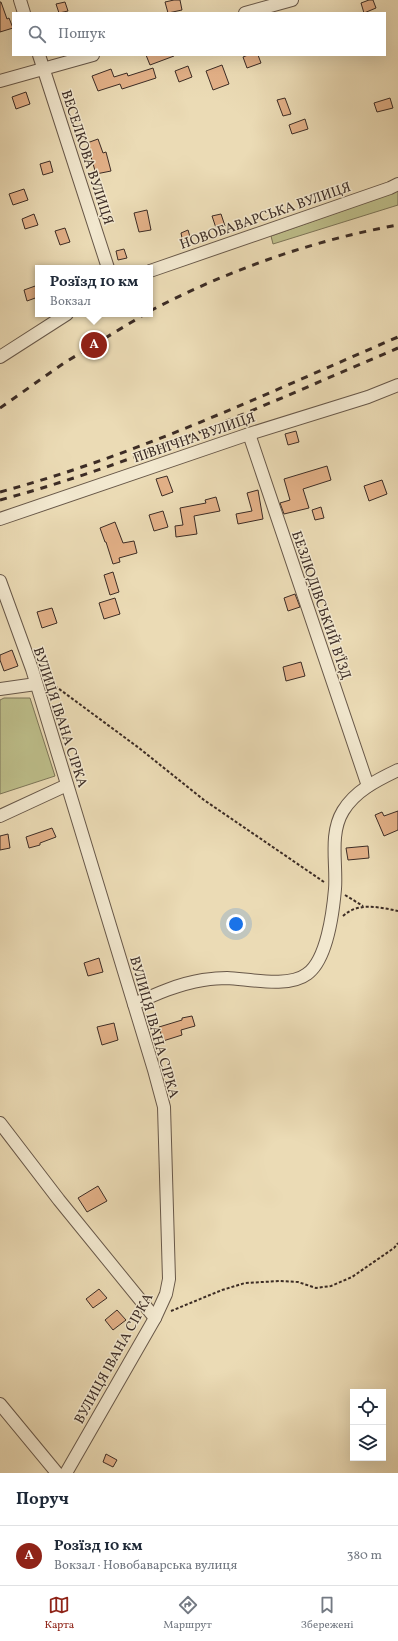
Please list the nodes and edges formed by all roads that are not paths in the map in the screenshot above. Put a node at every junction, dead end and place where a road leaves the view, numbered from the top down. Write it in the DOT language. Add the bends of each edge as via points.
graph roads {
  1 [pos="20,0"];
  2 [pos="292,0"];
  3 [pos="24,12"];
  4 [pos="249,12"];
  5 [pos="39,56"];
  6 [pos="89,56"];
  7 [pos="43,69"];
  8 [pos="0,81"];
  9 [pos="394,186"];
  10 [pos="107,265"];
  11 [pos="153,270"];
  12 [pos="62,317"];
  13 [pos="0,357"];
  14 [pos="398,385"];
  15 [pos="249,434"];
  16 [pos="0,518"];
  17 [pos="0,581"];
  18 [pos="36,684"];
  19 [pos="0,689"];
  20 [pos="398,770"];
  21 [pos="67,786"];
  22 [pos="368,786"];
  23 [pos="0,816"];
  24 [pos="134,1004"];
  25 [pos="0,1123"];
  26 [pos="155,1318"];
  27 [pos="0,1404"];
  28 [pos="57,1473"];
  29 [pos="66,1473"];
  1 -- 3 [label="street"];
  2 -- 4 [label="street"];
  5 -- 7 [label="street, ВЕСЕЛКОВА ВУЛИЦЯ"];
  6 -- 7 [label="street"];
  7 -- 8 [label="street"];
  7 -- 10 [label="street, ВЕСЕЛКОВА ВУЛИЦЯ"];
  9 -- 11 [label="street, НОВОБАВАРСЬКА ВУЛИЦЯ"];
  12 -- 13 [label="street"];
  14 -- 15 [label="street, ПІВНІЧНА ВУЛИЦЯ"];
  15 -- 16 [label="street, ПІВНІЧНА ВУЛИЦЯ"];
  15 -- 22 [label="street, БЕЗЛЮДІВСЬКИЙ В'ЇЗД"];
  17 -- 18 [label="street, ВУЛИЦЯ ІВАНА СІРКА"];
  18 -- 19 [label="street"];
  18 -- 21 [label="street, ВУЛИЦЯ ІВАНА СІРКА"];
  20 -- 22 [label="street"];
  21 -- 23 [label="street"];
  21 -- 24 [label="street, ВУЛИЦЯ ІВАНА СІРКА"];
  22 -- 24 [label="street" via="342,812 337,826 334,843 334,889 326,942 313,970 306,975 276,982 225,978 200,981 169,988"];
  24 -- 26 [label="street, ВУЛИЦЯ ІВАНА СІРКА" via="164,1107 170,1279"];
  25 -- 26 [label="street"];
  26 -- 29 [label="street, ВУЛИЦЯ ІВАНА СІРКА"];
  27 -- 28 [label="street"];
}
